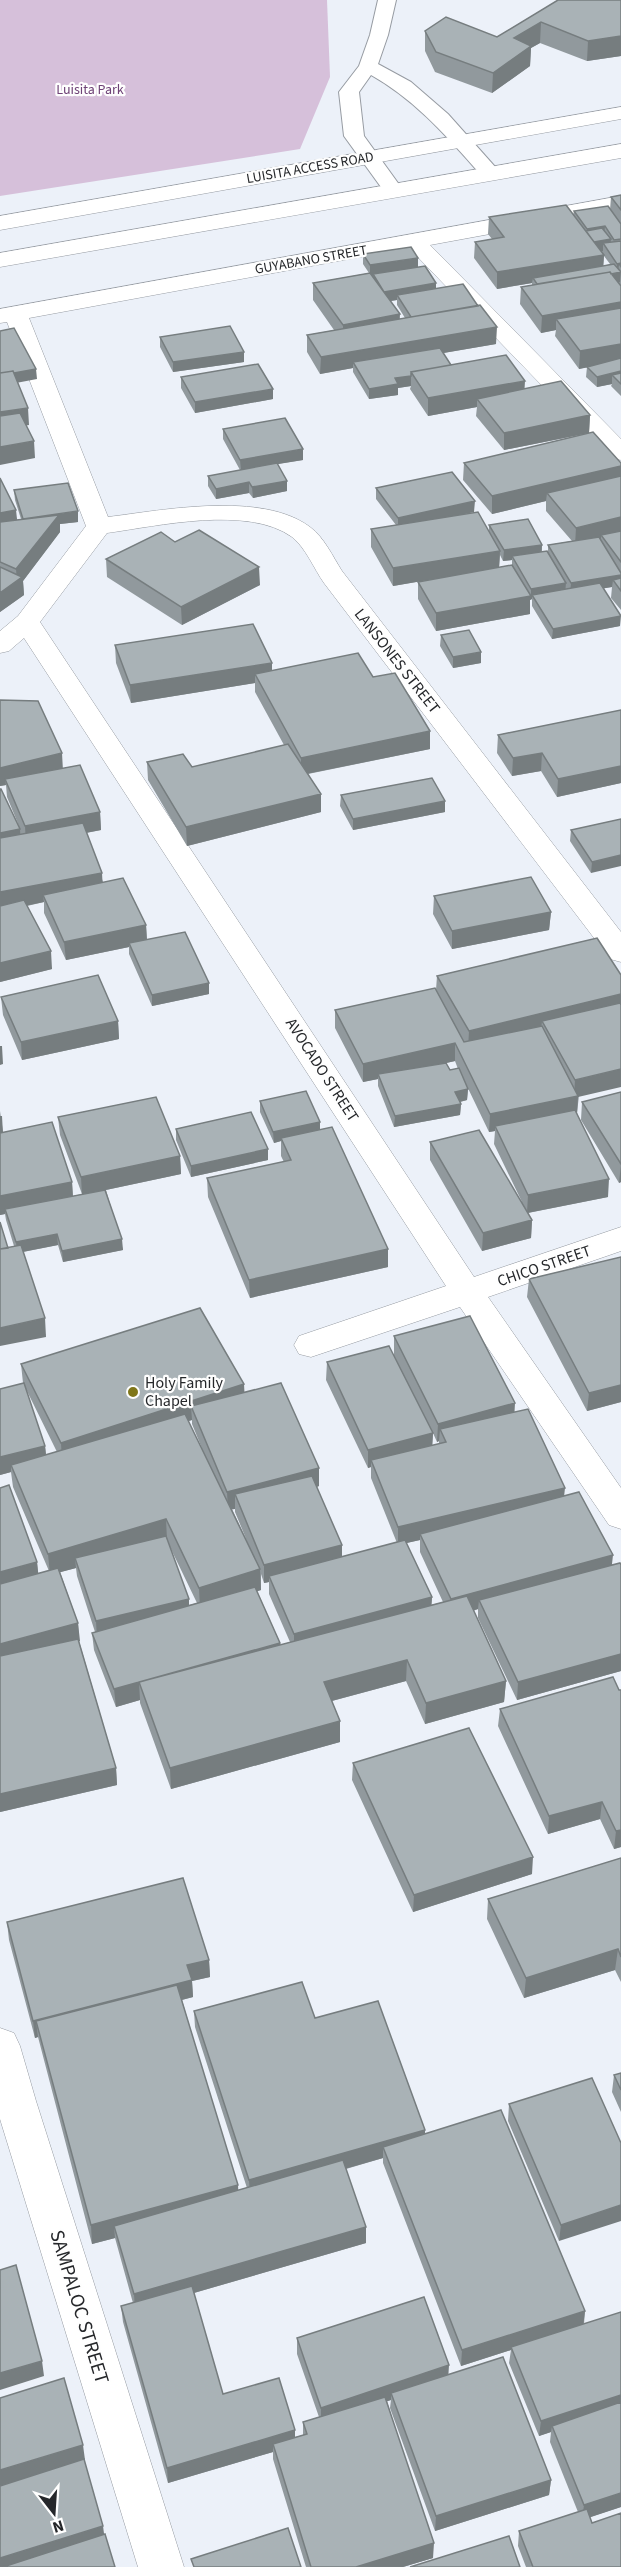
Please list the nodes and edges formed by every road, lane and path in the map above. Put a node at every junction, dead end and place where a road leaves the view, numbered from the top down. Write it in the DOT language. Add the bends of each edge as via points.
graph roads {
  1 [pos="387,0"];
  2 [pos="368,66"];
  3 [pos="621,113"];
  4 [pos="462,141"];
  5 [pos="621,152"];
  6 [pos="369,157"];
  7 [pos="490,173"];
  8 [pos="393,190"];
  9 [pos="621,203"];
  10 [pos="0,223"];
  11 [pos="414,241"];
  12 [pos="0,260"];
  13 [pos="8,314"];
  14 [pos="621,453"];
  15 [pos="99,526"];
  16 [pos="27,622"];
  17 [pos="0,645"];
  18 [pos="621,952"];
  19 [pos="621,1239"];
  20 [pos="467,1292"];
  21 [pos="311,1345"];
  22 [pos="621,1515"];
  23 [pos="0,2046"];
  24 [pos="7,2110"];
  25 [pos="161,2567"];
  1 -- 2 [label="lane"];
  2 -- 4 [label="lane" via="404,86"];
  2 -- 6 [label="lane" via="349,92 354,136"];
  3 -- 4 [label="street, LUISITA ACCESS ROAD"];
  4 -- 6 [label="street, LUISITA ACCESS ROAD"];
  4 -- 7 [label="lane"];
  5 -- 7 [label="street"];
  6 -- 8 [label="lane"];
  6 -- 10 [label="street, LUISITA ACCESS ROAD"];
  7 -- 8 [label="street"];
  8 -- 12 [label="street"];
  9 -- 11 [label="street, GUYABANO STREET"];
  11 -- 13 [label="street, GUYABANO STREET"];
  11 -- 14 [label="street"];
  13 -- 15 [label="street"];
  15 -- 16 [label="street"];
  15 -- 18 [label="street, LANSONES STREET" via="232,512 269,517 302,533"];
  16 -- 17 [label="street"];
  16 -- 20 [label="street, AVOCADO STREET"];
  19 -- 20 [label="street, CHICO STREET"];
  20 -- 21 [label="street, CHICO STREET"];
  20 -- 22 [label="street, AVOCADO STREET"];
  23 -- 24 [label="street, SAMPALOC STREET"];
  24 -- 25 [label="street, SAMPALOC STREET"];
}
